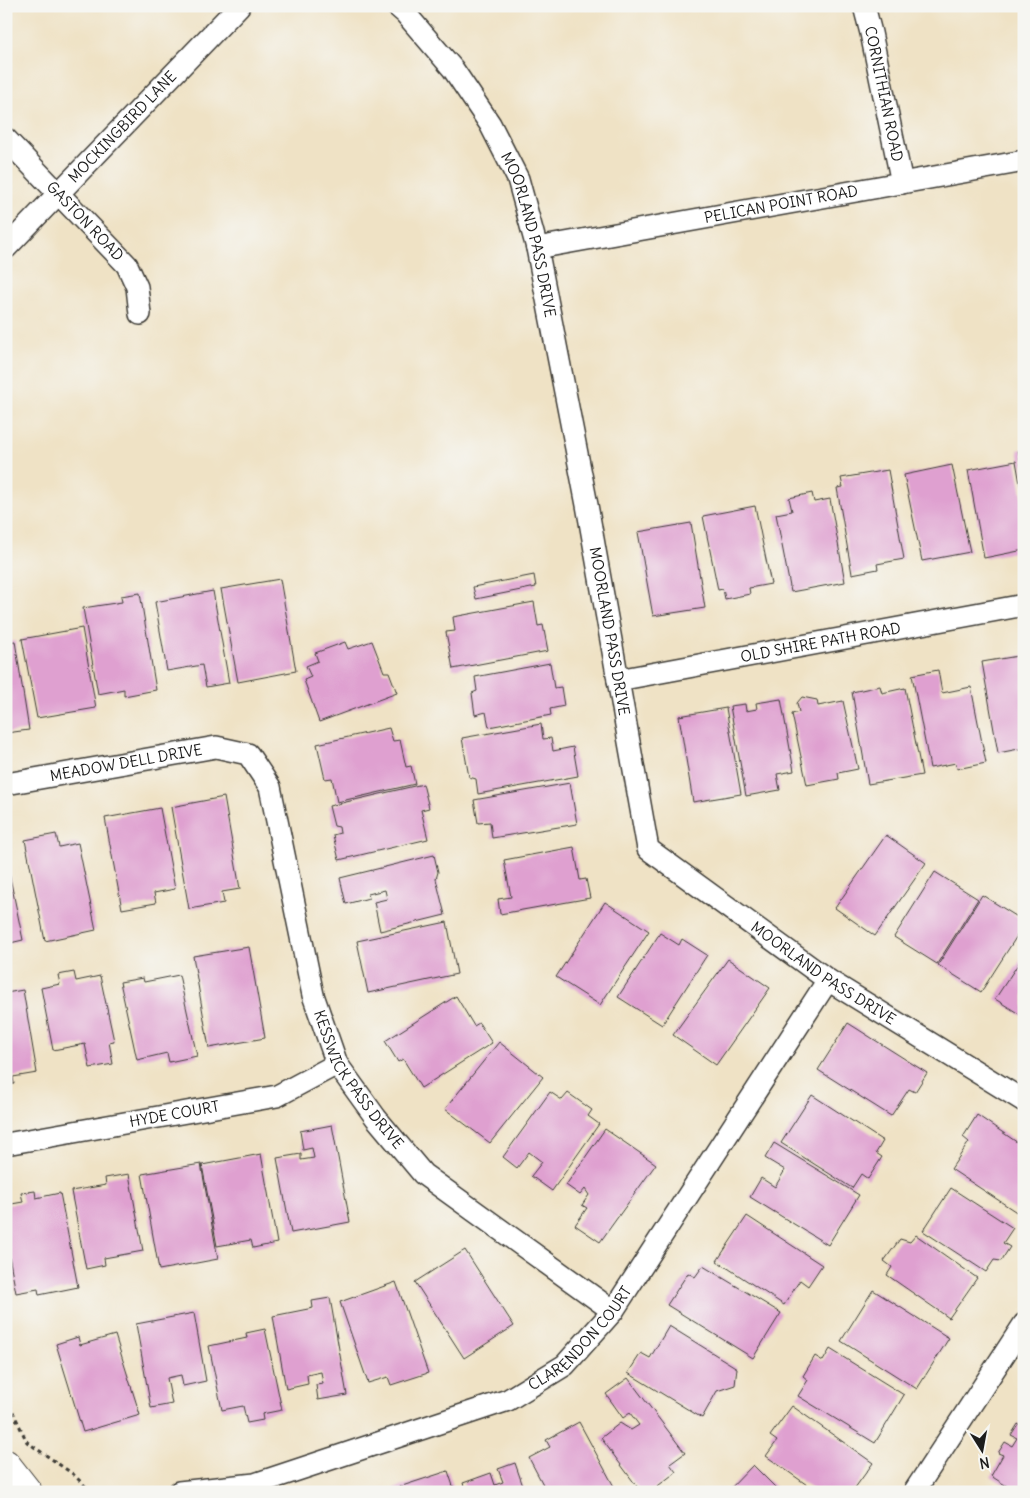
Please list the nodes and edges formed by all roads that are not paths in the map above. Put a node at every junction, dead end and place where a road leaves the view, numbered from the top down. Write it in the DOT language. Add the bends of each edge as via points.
graph roads {
  1 [pos="239,6"];
  2 [pos="397,6"];
  3 [pos="864,6"];
  4 [pos="6,139"];
  5 [pos="1024,161"];
  6 [pos="902,183"];
  7 [pos="59,194"];
  8 [pos="6,248"];
  9 [pos="537,248"];
  10 [pos="140,314"];
  11 [pos="1024,605"];
  12 [pos="618,680"];
  13 [pos="248,754"];
  14 [pos="6,784"];
  15 [pos="828,980"];
  16 [pos="336,1064"];
  17 [pos="1024,1101"];
  18 [pos="6,1144"];
  19 [pos="613,1311"];
  20 [pos="1024,1324"];
  21 [pos="6,1464"];
  22 [pos="28,1492"];
  23 [pos="179,1492"];
  24 [pos="914,1492"];
  1 -- 7 [label="street, MOCKINGBIRD LANE"];
  2 -- 9 [label="street, MOORLAND PASS DRIVE" via="452,69 490,124 518,179"];
  3 -- 6 [label="street, CORNITHIAN ROAD"];
  4 -- 7 [label="street, GASTON ROAD"];
  5 -- 6 [label="street, PELICAN POINT ROAD"];
  6 -- 9 [label="street, PELICAN POINT ROAD"];
  7 -- 8 [label="street, MOCKINGBIRD LANE"];
  7 -- 10 [label="street, GASTON ROAD" via="127,265 137,287"];
  9 -- 12 [label="street, MOORLAND PASS DRIVE"];
  11 -- 12 [label="street, OLD SHIRE PATH ROAD"];
  12 -- 15 [label="street, MOORLAND PASS DRIVE" via="648,849"];
  13 -- 14 [label="street, MEADOW DELL DRIVE" via="216,747"];
  13 -- 16 [label="street, KESSWICK PASS DRIVE" via="270,787 313,995"];
  15 -- 17 [label="street, MOORLAND PASS DRIVE"];
  15 -- 19 [label="street, CLARENDON COURT"];
  16 -- 18 [label="street, HYDE COURT" via="277,1096"];
  16 -- 19 [label="street, KESSWICK PASS DRIVE" via="424,1174"];
  19 -- 23 [label="street, CLARENDON COURT" via="565,1365 508,1400 255,1484"];
  20 -- 24 [label="street"];
  21 -- 22 [label="street"];
}
